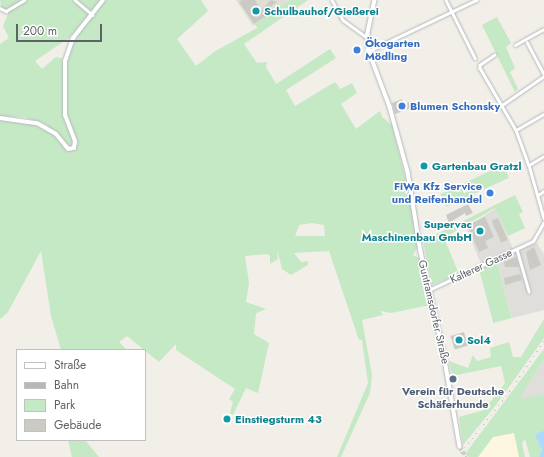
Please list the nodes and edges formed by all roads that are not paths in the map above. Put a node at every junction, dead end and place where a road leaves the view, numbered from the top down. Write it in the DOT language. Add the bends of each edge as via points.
graph roads {
  1 [pos="24,0"];
  2 [pos="75,0"];
  3 [pos="103,0"];
  4 [pos="332,0"];
  5 [pos="375,0"];
  6 [pos="446,0"];
  7 [pos="476,0"];
  8 [pos="0,8"];
  9 [pos="453,12"];
  10 [pos="93,15"];
  11 [pos="544,29"];
  12 [pos="368,38"];
  13 [pos="527,42"];
  14 [pos="515,45"];
  15 [pos="369,51"];
  16 [pos="496,55"];
  17 [pos="475,58"];
  18 [pos="544,75"];
  19 [pos="502,105"];
  20 [pos="544,114"];
  21 [pos="0,118"];
  22 [pos="516,130"];
  23 [pos="544,156"];
  24 [pos="529,165"];
  25 [pos="544,191"];
  26 [pos="538,195"];
  27 [pos="544,218"];
  28 [pos="544,222"];
  29 [pos="517,249"];
  30 [pos="429,290"];
  31 [pos="529,291"];
  32 [pos="460,447"];
  1 -- 8 [label="street" via="6,11"];
  2 -- 10 [label="street"];
  3 -- 10 [label="main road"];
  4 -- 12 [label="street" via="343,20"];
  5 -- 12 [label="street, Guntramsdorfer Straße"];
  6 -- 9 [label="street"];
  7 -- 9 [label="street"];
  9 -- 15 [label="street"];
  9 -- 17 [label="street"];
  10 -- 21 [label="main road" via="73,38 65,61 65,115 75,141 74,148 66,147 56,134 38,123"];
  11 -- 14 [label="street"];
  12 -- 15 [label="street, Guntramsdorfer Straße"];
  13 -- 18 [label="street"];
  15 -- 30 [label="street, Guntramsdorfer Straße" via="390,107 408,172"];
  16 -- 19 [label="street" via="480,65"];
  18 -- 19 [label="street"];
  19 -- 22 [label="street"];
  20 -- 22 [label="street"];
  22 -- 24 [label="street"];
  23 -- 24 [label="street"];
  24 -- 26 [label="street"];
  25 -- 26 [label="street"];
  26 -- 27 [label="street"];
  28 -- 29 [label="street, Kalterer Gasse" via="533,241"];
  29 -- 30 [label="street, Kalterer Gasse"];
  29 -- 31 [label="street"];
  30 -- 32 [label="street, Guntramsdorfer Straße" via="449,377"];
}
